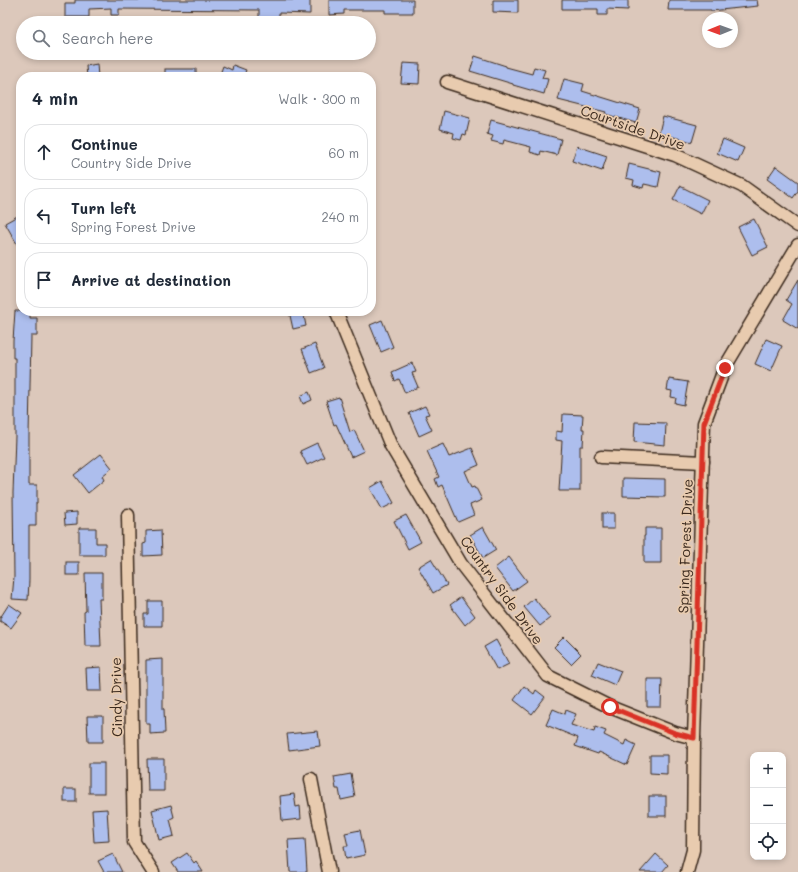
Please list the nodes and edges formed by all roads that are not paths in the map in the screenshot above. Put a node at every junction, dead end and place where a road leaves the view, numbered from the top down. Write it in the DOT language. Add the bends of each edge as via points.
graph roads {
  1 [pos="447,82"];
  2 [pos="798,226"];
  3 [pos="798,245"];
  4 [pos="338,316"];
  5 [pos="601,457"];
  6 [pos="703,462"];
  7 [pos="128,515"];
  8 [pos="694,738"];
  9 [pos="311,779"];
  10 [pos="153,872"];
  11 [pos="329,872"];
  12 [pos="687,872"];
  1 -- 2 [label="street, Courtside Drive" via="675,155 742,186"];
  3 -- 6 [label="street, Spring Forest Drive" via="725,368 704,423"];
  4 -- 8 [label="street, Country Side Drive" via="391,446 461,564 548,676 610,707"];
  5 -- 6 [label="street"];
  6 -- 8 [label="street, Spring Forest Drive"];
  7 -- 10 [label="street, Cindy Drive" via="134,842"];
  8 -- 12 [label="street, Spring Forest Drive" via="693,850"];
  9 -- 11 [label="street"];
}
